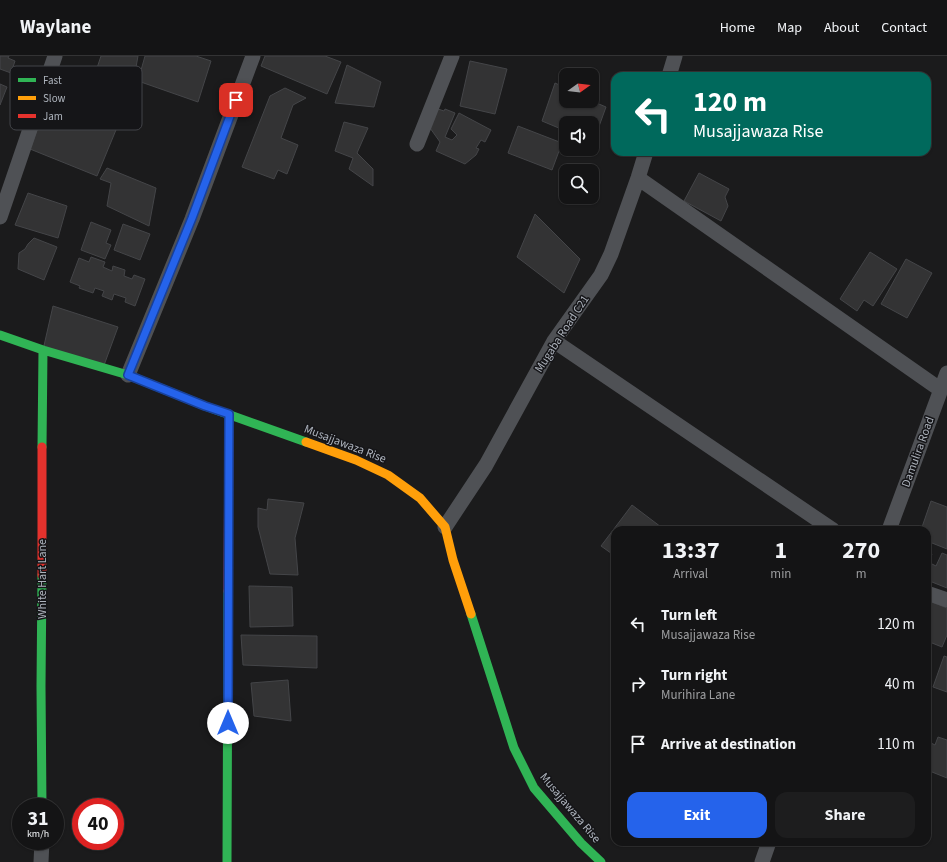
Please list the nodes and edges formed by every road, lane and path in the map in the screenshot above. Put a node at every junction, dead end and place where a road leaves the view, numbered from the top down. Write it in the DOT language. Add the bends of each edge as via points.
graph roads {
  1 [pos="55,56"];
  2 [pos="253,56"];
  3 [pos="452,56"];
  4 [pos="675,56"];
  5 [pos="52,66"];
  6 [pos="670,72"];
  7 [pos="30,130"];
  8 [pos="416,144"];
  9 [pos="645,156"];
  10 [pos="638,178"];
  11 [pos="0,217"];
  12 [pos="0,334"];
  13 [pos="554,341"];
  14 [pos="43,350"];
  15 [pos="947,374"];
  16 [pos="128,375"];
  17 [pos="941,390"];
  18 [pos="229,414"];
  19 [pos="827,526"];
  20 [pos="890,526"];
  21 [pos="445,527"];
  22 [pos="931,594"];
  23 [pos="947,600"];
  24 [pos="42,798"];
  25 [pos="768,846"];
  26 [pos="42,850"];
  27 [pos="41,862"];
  28 [pos="227,862"];
  29 [pos="601,862"];
  30 [pos="762,862"];
  1 -- 5 [label="street"];
  2 -- 16 [label="street" via="192,218"];
  3 -- 8 [label="street"];
  4 -- 6 [label="street"];
  7 -- 11 [label="street"];
  9 -- 10 [label="street, Mugaba Road C21"];
  10 -- 13 [label="street, Mugaba Road C21" via="601,275"];
  10 -- 17 [label="street"];
  12 -- 14 [label="street, Musajjawaza Rise"];
  13 -- 19 [label="street"];
  13 -- 21 [label="street, Mugaba Road C21" via="486,465"];
  14 -- 16 [label="street, Musajjawaza Rise"];
  14 -- 24 [label="street, White Hart Lane"];
  15 -- 17 [label="street, Damulira Road"];
  16 -- 18 [label="street, Musajjawaza Rise"];
  17 -- 20 [label="street, Damulira Road"];
  18 -- 21 [label="street, Musajjawaza Rise" via="356,460 388,475 420,498"];
  18 -- 28 [label="street"];
  21 -- 29 [label="street, Musajjawaza Rise" via="453,560 514,748 534,788 581,843"];
  22 -- 23 [label="street"];
  25 -- 30 [label="street"];
  26 -- 27 [label="street"];
}
